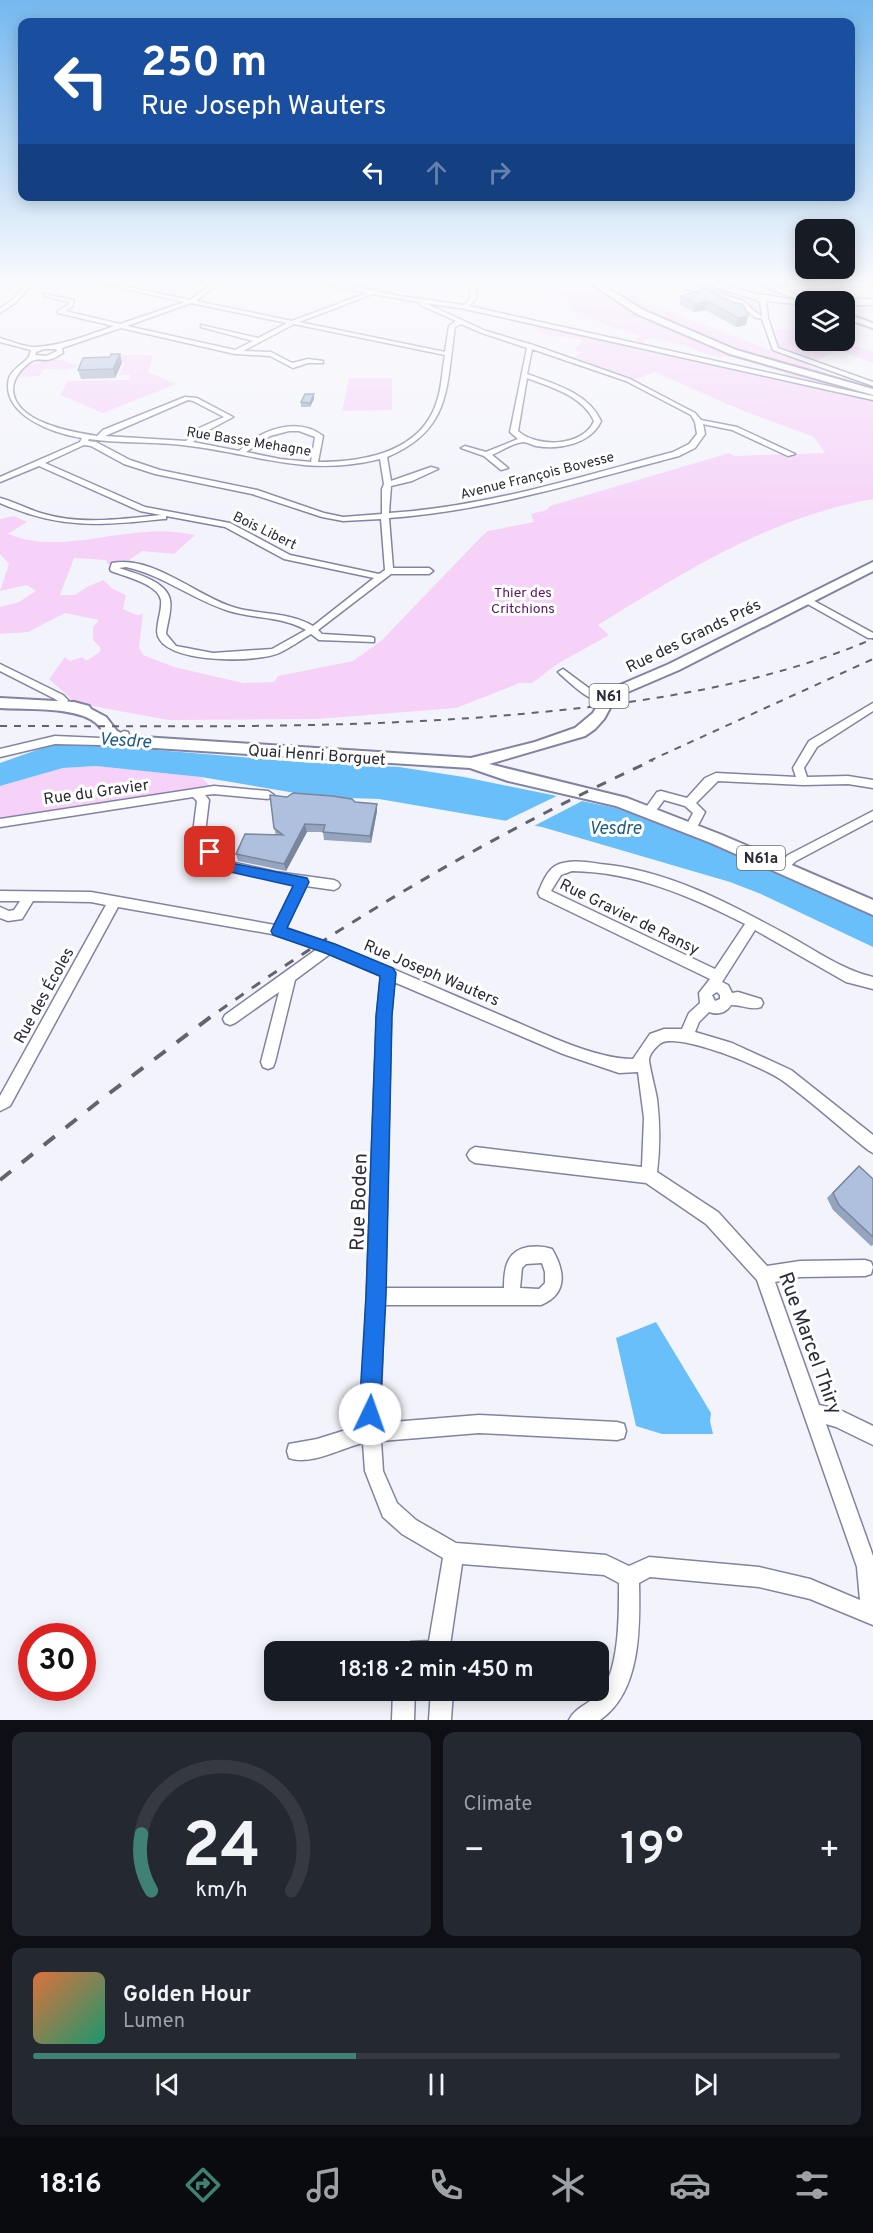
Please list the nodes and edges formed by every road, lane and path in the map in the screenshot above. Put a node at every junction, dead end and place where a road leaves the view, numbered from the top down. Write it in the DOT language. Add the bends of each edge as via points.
graph roads {
  1 [pos="27,360"];
  2 [pos="283,360"];
  3 [pos="446,360"];
  4 [pos="526,360"];
  5 [pos="572,360"];
  6 [pos="704,360"];
  7 [pos="762,360"];
  8 [pos="807,360"];
  9 [pos="321,362"];
  10 [pos="524,375"];
  11 [pos="873,384"];
  12 [pos="873,392"];
  13 [pos="873,398"];
  14 [pos="699,422"];
  15 [pos="99,438"];
  16 [pos="85,440"];
  17 [pos="521,440"];
  18 [pos="188,443"];
  19 [pos="465,448"];
  20 [pos="241,453"];
  21 [pos="487,454"];
  22 [pos="790,454"];
  23 [pos="383,456"];
  24 [pos="39,462"];
  25 [pos="314,464"];
  26 [pos="504,468"];
  27 [pos="434,469"];
  28 [pos="0,480"];
  29 [pos="388,484"];
  30 [pos="0,500"];
  31 [pos="143,509"];
  32 [pos="173,515"];
  33 [pos="385,515"];
  34 [pos="138,519"];
  35 [pos="873,566"];
  36 [pos="389,571"];
  37 [pos="429,571"];
  38 [pos="380,577"];
  39 [pos="807,600"];
  40 [pos="314,629"];
  41 [pos="871,636"];
  42 [pos="370,640"];
  43 [pos="0,667"];
  44 [pos="564,672"];
  45 [pos="606,700"];
  46 [pos="0,703"];
  47 [pos="873,706"];
  48 [pos="67,707"];
  49 [pos="126,738"];
  50 [pos="0,753"];
  51 [pos="494,766"];
  52 [pos="803,781"];
  53 [pos="873,784"];
  54 [pos="197,794"];
  55 [pos="268,795"];
  56 [pos="689,804"];
  57 [pos="648,813"];
  58 [pos="873,815"];
  59 [pos="0,823"];
  60 [pos="691,828"];
  61 [pos="782,867"];
  62 [pos="302,882"];
  63 [pos="334,885"];
  64 [pos="28,897"];
  65 [pos="1,898"];
  66 [pos="114,902"];
  67 [pos="873,908"];
  68 [pos="0,912"];
  69 [pos="752,924"];
  70 [pos="278,931"];
  71 [pos="329,948"];
  72 [pos="388,973"];
  73 [pos="289,977"];
  74 [pos="716,982"];
  75 [pos="873,983"];
  76 [pos="727,999"];
  77 [pos="756,1003"];
  78 [pos="709,1004"];
  79 [pos="230,1019"];
  80 [pos="688,1036"];
  81 [pos="642,1060"];
  82 [pos="268,1062"];
  83 [pos="0,1104"];
  84 [pos="873,1145"];
  85 [pos="475,1155"];
  86 [pos="650,1176"];
  87 [pos="865,1268"];
  88 [pos="764,1275"];
  89 [pos="376,1296"];
  90 [pos="512,1297"];
  91 [pos="811,1412"];
  92 [pos="617,1431"];
  93 [pos="370,1432"];
  94 [pos="873,1436"];
  95 [pos="296,1451"];
  96 [pos="454,1553"];
  97 [pos="629,1577"];
  98 [pos="873,1615"];
  99 [pos="440,1641"];
  100 [pos="404,1701"];
  101 [pos="441,1701"];
  102 [pos="403,1720"];
  103 [pos="440,1720"];
  104 [pos="580,1720"];
  1 -- 16 [label="street" via="11,374 7,387 13,403 35,421"];
  2 -- 9 [label="street" via="292,365"];
  3 -- 23 [label="street, Rue Basse Mehagne" via="441,401 433,422 419,438"];
  4 -- 10 [label="street"];
  5 -- 14 [label="street" via="628,380 684,408"];
  6 -- 13 [label="street"];
  7 -- 12 [label="main road"];
  8 -- 11 [label="street"];
  10 -- 17 [label="street" via="514,432"];
  10 -- 17 [label="street" via="587,405 599,425 591,434 571,442 546,445"];
  14 -- 22 [label="street" via="758,438"];
  14 -- 33 [label="street, Avenue François Bovesse" via="701,434 697,441 676,454 502,500 429,513"];
  15 -- 16 [label="street, Rue Basse Mehagne"];
  15 -- 18 [label="street, Rue Basse Mehagne"];
  15 -- 18 [label="street" via="187,398 230,417 202,430"];
  16 -- 24 [label="street"];
  16 -- 33 [label="street, Avenue François Bovesse" via="127,462 158,472 254,492 332,517"];
  17 -- 21 [label="street"];
  18 -- 20 [label="street, Rue Basse Mehagne"];
  19 -- 21 [label="street"];
  20 -- 25 [label="street, Rue Basse Mehagne"];
  20 -- 25 [label="street" via="253,442 279,430 297,428 319,436"];
  21 -- 26 [label="street"];
  23 -- 25 [label="street, Rue Basse Mehagne"];
  23 -- 29 [label="street"];
  24 -- 28 [label="street"];
  24 -- 31 [label="street, Bois Libert"];
  27 -- 29 [label="street"];
  29 -- 33 [label="street"];
  30 -- 34 [label="street, Bois Libert" via="59,521"];
  31 -- 32 [label="street, Bois Libert"];
  31 -- 34 [label="street"];
  32 -- 34 [label="street, Bois Libert"];
  32 -- 38 [label="street, Bois Libert" via="241,530 274,552 296,560"];
  33 -- 36 [label="street"];
  35 -- 39 [label="main road, Rue des Grands Prés / N61"];
  36 -- 37 [label="street"];
  36 -- 38 [label="street"];
  38 -- 40 [label="street"];
  39 -- 41 [label="street"];
  39 -- 45 [label="main road, Rue des Grands Prés / N61" via="611,694"];
  40 -- 40 [label="street" via="275,651 259,654 200,655 173,648 161,634 166,601 163,594 148,581 114,569 115,565 126,564 180,582 231,609 301,622"];
  40 -- 42 [label="street" via="319,637 328,639"];
  43 -- 48 [label="street" via="59,697"];
  44 -- 45 [label="street" via="590,694"];
  45 -- 51 [label="main road, Rue des Grands Prés / N61" via="599,716 580,732"];
  46 -- 48 [label="main road"];
  47 -- 52 [label="street" via="813,744 798,768"];
  48 -- 49 [label="main road" via="101,720 112,735"];
  49 -- 50 [label="street" via="48,741"];
  49 -- 51 [label="main road, Quai Henri Borguet"];
  51 -- 57 [label="main road, Quai Henri Borguet / N61a"];
  52 -- 53 [label="street" via="857,779"];
  52 -- 56 [label="street" via="716,777"];
  54 -- 55 [label="street, Rue du Gravier" via="214,790"];
  54 -- 59 [label="street, Rue du Gravier"];
  54 -- 62 [label="street" via="203,800 199,833 218,864"];
  56 -- 57 [label="street" via="661,795"];
  56 -- 60 [label="street" via="699,812"];
  57 -- 60 [label="main road, Quai Henri Borguet / N61a"];
  58 -- 61 [label="street"];
  60 -- 61 [label="main road, Quai Henri Borguet / N61a"];
  61 -- 67 [label="main road, Quai Henri Borguet / N61a"];
  62 -- 63 [label="street"];
  62 -- 70 [label="street"];
  64 -- 65 [label="street, Rue Joseph Wauters"];
  64 -- 66 [label="street, Rue Joseph Wauters" via="91,897"];
  64 -- 68 [label="street" via="18,915"];
  66 -- 70 [label="street, Rue Joseph Wauters"];
  66 -- 83 [label="street, Rue des Écoles"];
  69 -- 74 [label="street"];
  69 -- 74 [label="street, Rue Gravier de Ransy" via="711,901 653,879 605,867 565,867 552,876 544,893"];
  69 -- 75 [label="street, Rue Gravier de Ransy" via="851,978"];
  70 -- 71 [label="street, Rue Joseph Wauters"];
  71 -- 72 [label="street, Rue Joseph Wauters"];
  71 -- 73 [label="street"];
  72 -- 81 [label="street, Rue Joseph Wauters" via="570,1050 627,1068"];
  72 -- 89 [label="street, Rue Boden"];
  73 -- 79 [label="street"];
  73 -- 82 [label="street"];
  74 -- 76 [label="street"];
  74 -- 78 [label="street" via="704,994"];
  76 -- 77 [label="street"];
  76 -- 78 [label="street" via="719,1007"];
  78 -- 80 [label="street" via="689,1024"];
  80 -- 81 [label="street" via="664,1035 655,1039"];
  80 -- 84 [label="street" via="727,1048 786,1075"];
  81 -- 86 [label="street" via="647,1076 653,1150"];
  85 -- 86 [label="street"];
  86 -- 88 [label="street, Rue Marcel Thiry" via="712,1218"];
  87 -- 88 [label="street" via="800,1269"];
  88 -- 91 [label="street, Rue Marcel Thiry"];
  89 -- 90 [label="street"];
  89 -- 93 [label="street, Rue Boden"];
  91 -- 94 [label="street" via="838,1418"];
  91 -- 98 [label="street, Rue Marcel Thiry" via="867,1567"];
  92 -- 93 [label="street" via="479,1424"];
  93 -- 95 [label="street"];
  93 -- 96 [label="street, Rue Boden" via="374,1471 390,1510 409,1527"];
  96 -- 97 [label="street" via="606,1565"];
  96 -- 99 [label="street"];
  97 -- 98 [label="street" via="649,1568 759,1577 810,1589"];
  97 -- 104 [label="street" via="630,1616 616,1686 609,1699"];
  100 -- 102 [label="street"];
  101 -- 103 [label="street"];
}
